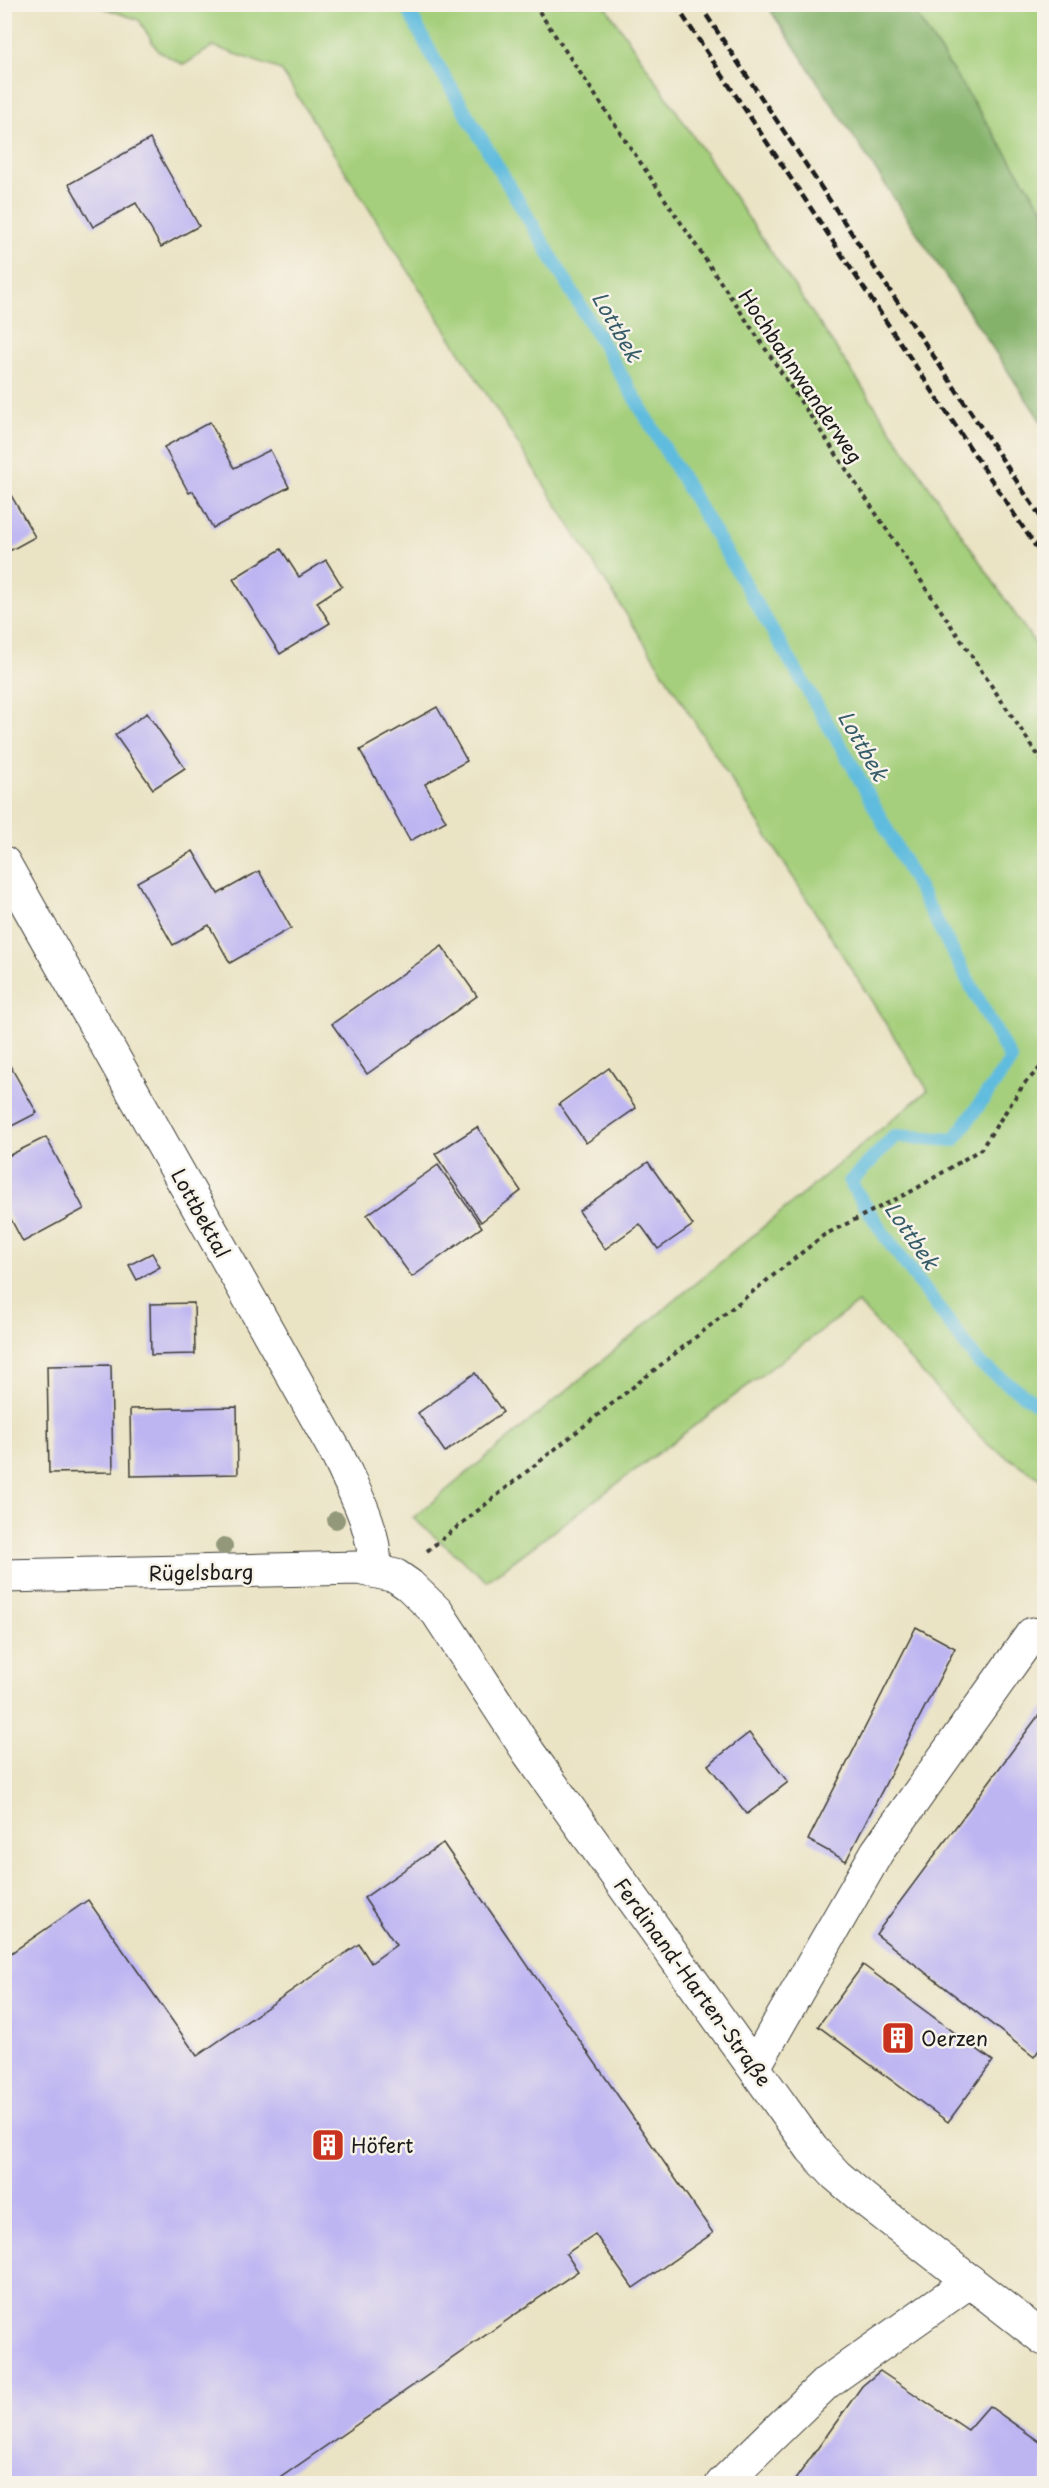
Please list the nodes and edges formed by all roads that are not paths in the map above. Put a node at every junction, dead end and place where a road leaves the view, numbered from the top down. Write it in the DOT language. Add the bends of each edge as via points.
graph roads {
  1 [pos="4,863"];
  2 [pos="386,1573"];
  3 [pos="4,1576"];
  4 [pos="1032,1634"];
  5 [pos="754,2067"];
  6 [pos="970,2281"];
  7 [pos="1044,2339"];
  8 [pos="722,2484"];
  1 -- 2 [label="street, Lottbektal" via="337,1454"];
  2 -- 3 [label="street, Rügelsbarg" via="359,1568"];
  2 -- 5 [label="street, Ferdinand-Harten-Straße" via="415,1589 437,1612 529,1753"];
  4 -- 5 [label="street" via="877,1852"];
  5 -- 6 [label="street, Ferdinand-Harten-Straße" via="836,2175"];
  6 -- 7 [label="street, Ferdinand-Harten-Straße"];
  6 -- 8 [label="street" via="826,2382"];
}
